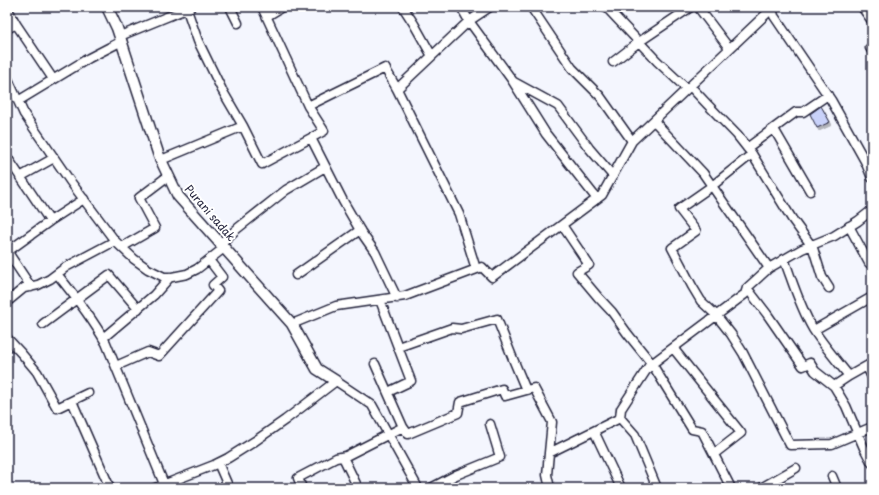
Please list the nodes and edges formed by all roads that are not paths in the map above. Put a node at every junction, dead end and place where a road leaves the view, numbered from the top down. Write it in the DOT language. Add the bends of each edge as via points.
graph roads {
  1 [pos="107,7"];
  2 [pos="230,7"];
  3 [pos="262,7"];
  4 [pos="282,7"];
  5 [pos="403,7"];
  6 [pos="461,7"];
  7 [pos="490,7"];
  8 [pos="530,7"];
  9 [pos="606,7"];
  10 [pos="691,7"];
  11 [pos="698,7"];
  12 [pos="773,7"];
  13 [pos="862,7"];
  14 [pos="7,8"];
  15 [pos="188,8"];
  16 [pos="267,16"];
  17 [pos="469,21"];
  18 [pos="872,21"];
  19 [pos="238,23"];
  20 [pos="16,24"];
  21 [pos="7,29"];
  22 [pos="121,39"];
  23 [pos="639,42"];
  24 [pos="872,47"];
  25 [pos="729,48"];
  26 [pos="872,51"];
  27 [pos="432,56"];
  28 [pos="613,62"];
  29 [pos="7,78"];
  30 [pos="53,79"];
  31 [pos="512,80"];
  32 [pos="688,88"];
  33 [pos="397,89"];
  34 [pos="10,91"];
  35 [pos="828,95"];
  36 [pos="18,101"];
  37 [pos="308,106"];
  38 [pos="654,121"];
  39 [pos="243,126"];
  40 [pos="774,129"];
  41 [pos="311,138"];
  42 [pos="632,141"];
  43 [pos="750,151"];
  44 [pos="7,157"];
  45 [pos="54,158"];
  46 [pos="161,160"];
  47 [pos="326,167"];
  48 [pos="168,176"];
  49 [pos="613,176"];
  50 [pos="20,177"];
  51 [pos="872,178"];
  52 [pos="712,186"];
  53 [pos="810,191"];
  54 [pos="84,199"];
  55 [pos="597,199"];
  56 [pos="872,210"];
  57 [pos="50,221"];
  58 [pos="562,225"];
  59 [pos="849,226"];
  60 [pos="360,230"];
  61 [pos="115,241"];
  62 [pos="811,245"];
  63 [pos="222,246"];
  64 [pos="122,247"];
  65 [pos="7,252"];
  66 [pos="209,260"];
  67 [pos="784,260"];
  68 [pos="869,263"];
  69 [pos="769,268"];
  70 [pos="476,269"];
  71 [pos="57,274"];
  72 [pos="296,275"];
  73 [pos="170,277"];
  74 [pos="31,286"];
  75 [pos="747,288"];
  76 [pos="829,288"];
  77 [pos="872,297"];
  78 [pos="397,298"];
  79 [pos="77,299"];
  80 [pos="380,300"];
  81 [pos="7,302"];
  82 [pos="138,309"];
  83 [pos="716,315"];
  84 [pos="43,324"];
  85 [pos="292,324"];
  86 [pos="814,330"];
  87 [pos="7,338"];
  88 [pos="103,338"];
  89 [pos="398,347"];
  90 [pos="673,348"];
  91 [pos="376,364"];
  92 [pos="652,364"];
  93 [pos="869,365"];
  94 [pos="116,366"];
  95 [pos="849,376"];
  96 [pos="872,377"];
  97 [pos="336,381"];
  98 [pos="834,386"];
  99 [pos="526,390"];
  100 [pos="388,392"];
  101 [pos="88,393"];
  102 [pos="72,401"];
  103 [pos="620,418"];
  104 [pos="490,424"];
  105 [pos="403,426"];
  106 [pos="872,427"];
  107 [pos="594,431"];
  108 [pos="388,434"];
  109 [pos="858,434"];
  110 [pos="549,453"];
  111 [pos="714,454"];
  112 [pos="343,457"];
  113 [pos="218,463"];
  114 [pos="872,463"];
  115 [pos="796,468"];
  116 [pos="832,476"];
  117 [pos="164,484"];
  118 [pos="110,488"];
  119 [pos="154,488"];
  120 [pos="229,488"];
  121 [pos="302,488"];
  122 [pos="358,488"];
  123 [pos="418,488"];
  124 [pos="431,488"];
  125 [pos="550,488"];
  126 [pos="621,488"];
  127 [pos="657,488"];
  128 [pos="731,488"];
  129 [pos="761,488"];
  130 [pos="837,488"];
  1 -- 22 [label="main road, Purani sadak"];
  2 -- 19 [label="street"];
  3 -- 16 [label="street"];
  4 -- 16 [label="street"];
  5 -- 27 [label="street"];
  6 -- 17 [label="street"];
  7 -- 17 [label="street"];
  8 -- 42 [label="street" via="572,68 600,96"];
  9 -- 23 [label="street"];
  10 -- 23 [label="street"];
  11 -- 25 [label="street"];
  12 -- 25 [label="street"];
  12 -- 35 [label="street" via="774,16"];
  13 -- 18 [label="street"];
  14 -- 20 [label="street"];
  15 -- 22 [label="street"];
  15 -- 39 [label="street" via="198,41"];
  16 -- 37 [label="street"];
  17 -- 27 [label="street"];
  17 -- 31 [label="street"];
  20 -- 21 [label="street"];
  20 -- 30 [label="street"];
  22 -- 30 [label="street"];
  22 -- 46 [label="main road, Purani sadak"];
  23 -- 28 [label="street"];
  23 -- 32 [label="street"];
  24 -- 26 [label="street"];
  25 -- 32 [label="street"];
  27 -- 33 [label="street"];
  29 -- 34 [label="street"];
  30 -- 36 [label="street"];
  31 -- 49 [label="street" via="558,106"];
  31 -- 55 [label="street" via="546,134"];
  32 -- 38 [label="street"];
  32 -- 43 [label="street" via="707,104"];
  33 -- 37 [label="street" via="385,68"];
  33 -- 70 [label="street" via="459,214"];
  34 -- 36 [label="street"];
  35 -- 40 [label="street" via="803,112 796,112"];
  35 -- 51 [label="street" via="865,160"];
  36 -- 45 [label="street"];
  37 -- 41 [label="street" via="324,131"];
  38 -- 42 [label="street"];
  38 -- 52 [label="street"];
  39 -- 41 [label="street" via="262,164"];
  39 -- 46 [label="street"];
  40 -- 43 [label="street"];
  40 -- 53 [label="street"];
  41 -- 47 [label="street"];
  42 -- 49 [label="street"];
  43 -- 52 [label="street"];
  43 -- 62 [label="street"];
  44 -- 50 [label="street"];
  45 -- 50 [label="street"];
  45 -- 54 [label="street"];
  46 -- 48 [label="main road, Purani sadak"];
  47 -- 60 [label="street"];
  47 -- 63 [label="street" via="286,190 238,228"];
  48 -- 63 [label="main road, Purani sadak" via="178,196"];
  48 -- 64 [label="street" via="139,198 155,228"];
  49 -- 55 [label="street" via="602,196"];
  50 -- 57 [label="street"];
  52 -- 69 [label="street"];
  52 -- 83 [label="street" via="679,209 696,231 672,248 701,301"];
  54 -- 57 [label="street"];
  54 -- 61 [label="street"];
  55 -- 58 [label="street"];
  56 -- 59 [label="street"];
  57 -- 65 [label="street"];
  58 -- 70 [label="street" via="492,277 482,267"];
  58 -- 92 [label="street" via="589,265 577,272"];
  59 -- 62 [label="street" via="834,236"];
  59 -- 68 [label="street"];
  60 -- 72 [label="street"];
  60 -- 78 [label="street" via="375,252"];
  61 -- 64 [label="street"];
  61 -- 71 [label="street"];
  62 -- 67 [label="street"];
  62 -- 76 [label="street"];
  63 -- 66 [label="street"];
  63 -- 85 [label="main road, Purani sadak"];
  64 -- 73 [label="street" via="148,269 164,277"];
  65 -- 74 [label="street"];
  66 -- 73 [label="street" via="187,274"];
  66 -- 94 [label="street" via="222,277 213,285 218,291 159,356 148,352"];
  67 -- 69 [label="street"];
  67 -- 86 [label="street" via="800,304"];
  69 -- 75 [label="street"];
  70 -- 78 [label="street"];
  71 -- 74 [label="street" via="38,285"];
  71 -- 79 [label="street"];
  73 -- 82 [label="street" via="154,296"];
  74 -- 81 [label="street" via="24,288"];
  75 -- 83 [label="street" via="745,294"];
  75 -- 98 [label="street" via="803,366 810,363 815,371"];
  77 -- 86 [label="street"];
  78 -- 80 [label="street"];
  79 -- 82 [label="street" via="109,275"];
  79 -- 84 [label="street"];
  79 -- 88 [label="street"];
  80 -- 85 [label="street" via="336,306"];
  80 -- 89 [label="street"];
  82 -- 88 [label="street"];
  83 -- 90 [label="street"];
  83 -- 109 [label="street" via="743,353 790,444 832,444"];
  85 -- 97 [label="main road, Purani sadak" via="317,369"];
  86 -- 95 [label="street"];
  87 -- 102 [label="street" via="36,372 57,408"];
  88 -- 94 [label="street"];
  89 -- 99 [label="street" via="452,328 461,329 497,319"];
  89 -- 100 [label="street" via="411,381"];
  90 -- 92 [label="street"];
  90 -- 111 [label="street" via="741,433"];
  91 -- 100 [label="street"];
  92 -- 103 [label="street" via="621,410"];
  92 -- 111 [label="street" via="692,429 702,431"];
  93 -- 95 [label="street"];
  93 -- 96 [label="street"];
  94 -- 117 [label="street"];
  95 -- 98 [label="street"];
  97 -- 108 [label="street" via="372,406"];
  97 -- 113 [label="street" via="279,425"];
  98 -- 109 [label="street"];
  99 -- 105 [label="street" via="504,396 502,389 460,402 458,413 408,434"];
  99 -- 110 [label="street" via="534,388 552,422"];
  100 -- 105 [label="street"];
  101 -- 102 [label="street"];
  102 -- 118 [label="street"];
  103 -- 107 [label="street"];
  103 -- 127 [label="street" via="635,435"];
  104 -- 124 [label="street" via="500,458"];
  105 -- 108 [label="street"];
  106 -- 109 [label="street"];
  107 -- 110 [label="street"];
  107 -- 126 [label="street"];
  108 -- 112 [label="street"];
  108 -- 123 [label="street"];
  109 -- 114 [label="street"];
  110 -- 125 [label="street" via="547,475"];
  111 -- 128 [label="street"];
  112 -- 121 [label="street" via="336,458 298,478"];
  112 -- 122 [label="street"];
  113 -- 117 [label="street"];
  113 -- 120 [label="street"];
  115 -- 129 [label="street"];
  116 -- 130 [label="street"];
  117 -- 119 [label="street"];
}
